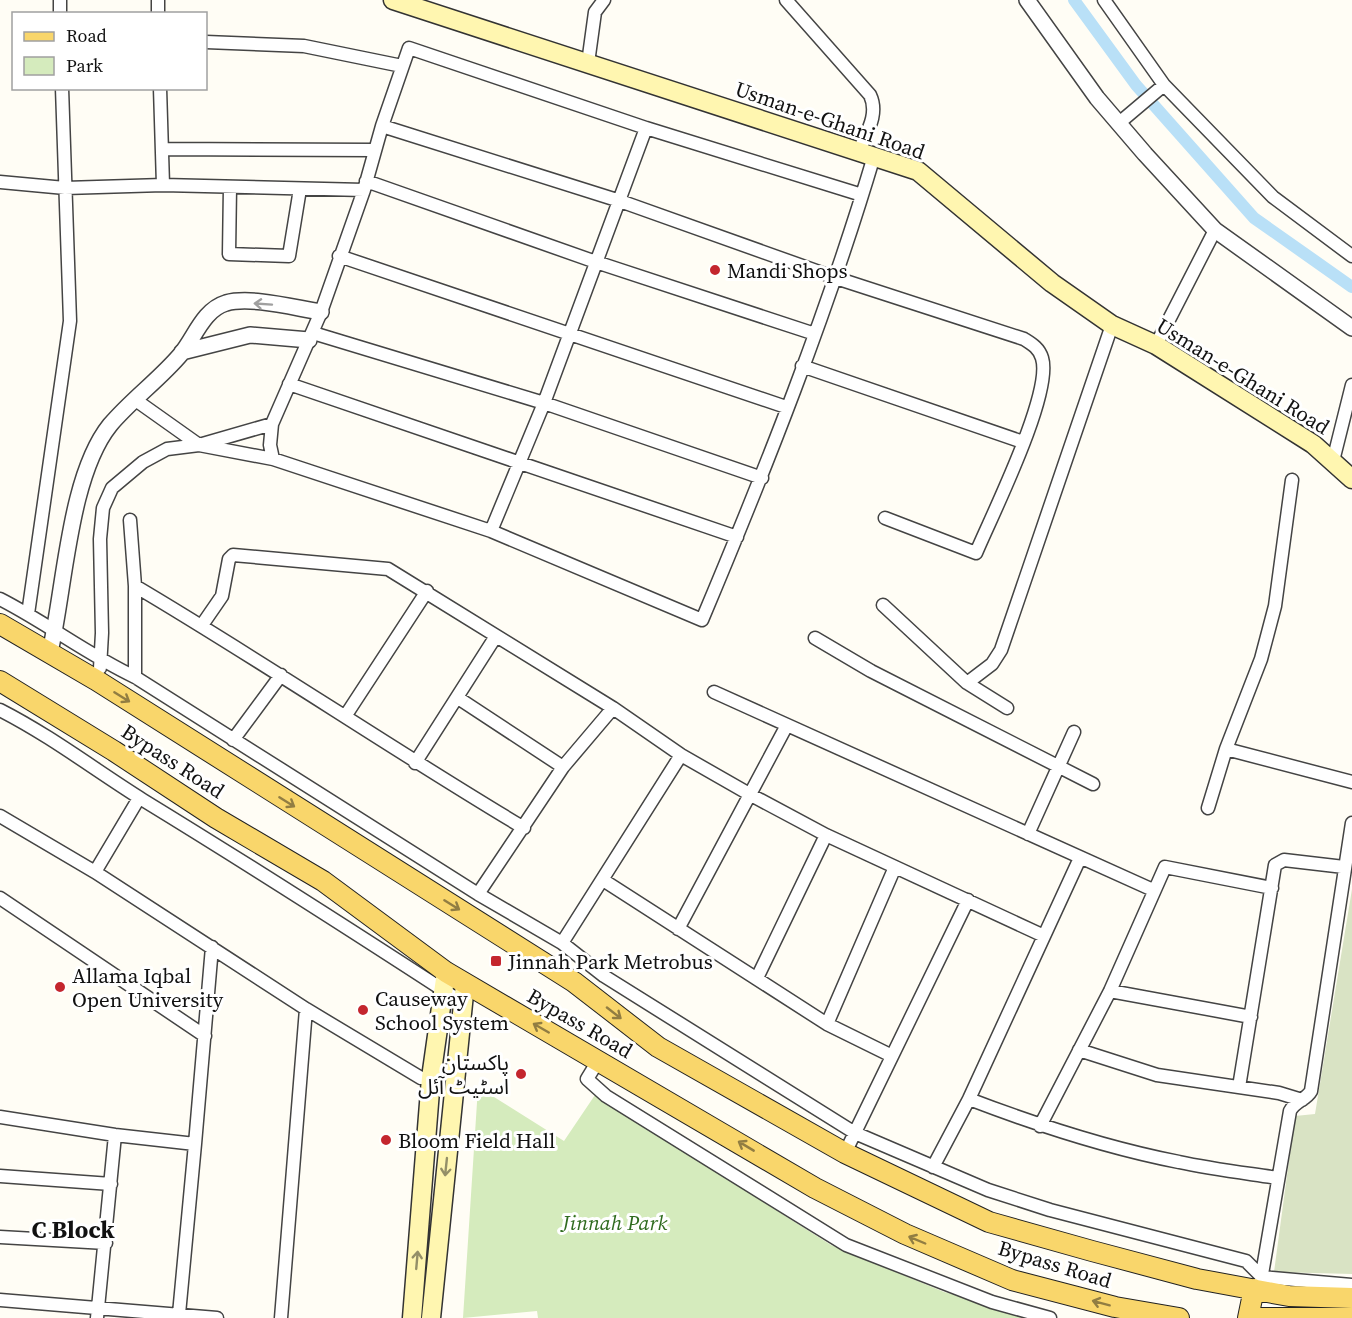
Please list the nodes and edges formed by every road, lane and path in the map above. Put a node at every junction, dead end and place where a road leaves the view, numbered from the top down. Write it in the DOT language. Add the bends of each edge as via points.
graph roads {
  1 [pos="393,0"];
  2 [pos="786,0"];
  3 [pos="1027,0"];
  4 [pos="1104,0"];
  5 [pos="602,1"];
  6 [pos="207,42"];
  7 [pos="588,63"];
  8 [pos="402,66"];
  9 [pos="1162,87"];
  10 [pos="62,90"];
  11 [pos="160,90"];
  12 [pos="1119,123"];
  13 [pos="382,126"];
  14 [pos="645,128"];
  15 [pos="162,149"];
  16 [pos="375,150"];
  17 [pos="867,153"];
  18 [pos="0,182"];
  19 [pos="163,185"];
  20 [pos="365,186"];
  21 [pos="230,187"];
  22 [pos="65,188"];
  23 [pos="300,189"];
  24 [pos="862,195"];
  25 [pos="620,201"];
  26 [pos="1215,230"];
  27 [pos="339,256"];
  28 [pos="1352,256"];
  29 [pos="596,262"];
  30 [pos="836,278"];
  31 [pos="321,312"];
  32 [pos="1112,325"];
  33 [pos="1352,328"];
  34 [pos="569,332"];
  35 [pos="815,334"];
  36 [pos="311,337"];
  37 [pos="1156,345"];
  38 [pos="182,352"];
  39 [pos="802,366"];
  40 [pos="289,384"];
  41 [pos="1352,385"];
  42 [pos="137,401"];
  43 [pos="544,403"];
  44 [pos="786,407"];
  45 [pos="272,424"];
  46 [pos="1023,441"];
  47 [pos="199,445"];
  48 [pos="273,459"];
  49 [pos="1333,461"];
  50 [pos="518,464"];
  51 [pos="762,478"];
  52 [pos="1352,478"];
  53 [pos="1292,480"];
  54 [pos="885,518"];
  55 [pos="130,520"];
  56 [pos="491,531"];
  57 [pos="737,537"];
  58 [pos="135,586"];
  59 [pos="427,591"];
  60 [pos="0,599"];
  61 [pos="883,605"];
  62 [pos="28,614"];
  63 [pos="0,624"];
  64 [pos="202,626"];
  65 [pos="55,629"];
  66 [pos="496,636"];
  67 [pos="815,638"];
  68 [pos="50,652"];
  69 [pos="101,661"];
  70 [pos="281,675"];
  71 [pos="135,677"];
  72 [pos="96,680"];
  73 [pos="0,681"];
  74 [pos="967,683"];
  75 [pos="714,692"];
  76 [pos="458,698"];
  77 [pos="613,708"];
  78 [pos="1007,708"];
  79 [pos="0,710"];
  80 [pos="346,715"];
  81 [pos="788,725"];
  82 [pos="1074,732"];
  83 [pos="233,740"];
  84 [pos="1226,749"];
  85 [pos="681,756"];
  86 [pos="415,763"];
  87 [pos="1059,766"];
  88 [pos="563,767"];
  89 [pos="1352,782"];
  90 [pos="1093,784"];
  91 [pos="751,795"];
  92 [pos="140,798"];
  93 [pos="1208,808"];
  94 [pos="0,816"];
  95 [pos="1352,823"];
  96 [pos="524,828"];
  97 [pos="1028,834"];
  98 [pos="826,835"];
  99 [pos="1080,858"];
  100 [pos="895,867"];
  101 [pos="1344,867"];
  102 [pos="95,872"];
  103 [pos="603,880"];
  104 [pos="1272,888"];
  105 [pos="1153,890"];
  106 [pos="483,897"];
  107 [pos="0,898"];
  108 [pos="968,900"];
  109 [pos="476,919"];
  110 [pos="678,929"];
  111 [pos="1044,936"];
  112 [pos="562,943"];
  113 [pos="212,946"];
  114 [pos="757,978"];
  115 [pos="444,981"];
  116 [pos="1110,991"];
  117 [pos="464,993"];
  118 [pos="306,1009"];
  119 [pos="1251,1017"];
  120 [pos="827,1024"];
  121 [pos="205,1036"];
  122 [pos="1079,1050"];
  123 [pos="892,1056"];
  124 [pos="598,1061"];
  125 [pos="456,1068"];
  126 [pos="431,1078"];
  127 [pos="1239,1087"];
  128 [pos="969,1099"];
  129 [pos="1302,1100"];
  130 [pos="0,1117"];
  131 [pos="1040,1126"];
  132 [pos="855,1133"];
  133 [pos="115,1135"];
  134 [pos="195,1144"];
  135 [pos="845,1153"];
  136 [pos="933,1167"];
  137 [pos="0,1176"];
  138 [pos="1278,1178"];
  139 [pos="111,1184"];
  140 [pos="0,1238"];
  141 [pos="106,1243"];
  142 [pos="1352,1285"];
  143 [pos="1258,1286"];
  144 [pos="1352,1298"];
  145 [pos="0,1300"];
  146 [pos="97,1313"];
  147 [pos="179,1314"];
  148 [pos="217,1318"];
  149 [pos="281,1318"];
  150 [pos="412,1318"];
  151 [pos="431,1318"];
  152 [pos="1050,1318"];
  153 [pos="1179,1318"];
  154 [pos="1248,1318"];
  155 [pos="1261,1318"];
  156 [pos="1336,1318"];
  157 [pos="1352,1318"];
  1 -- 7 [label="main road, Usman-e-Ghani Road"];
  2 -- 17 [label="street" via="875,104"];
  3 -- 12 [label="street"];
  4 -- 9 [label="street"];
  5 -- 7 [label="street" via="595,12"];
  6 -- 8 [label="street" via="304,46"];
  7 -- 17 [label="main road, Usman-e-Ghani Road"];
  8 -- 13 [label="street"];
  8 -- 14 [label="street" via="409,48"];
  9 -- 12 [label="street"];
  9 -- 28 [label="street" via="1273,197"];
  10 -- 22 [label="street"];
  11 -- 15 [label="street"];
  12 -- 26 [label="street"];
  13 -- 16 [label="street"];
  13 -- 25 [label="street"];
  14 -- 24 [label="street"];
  14 -- 25 [label="street"];
  15 -- 16 [label="street"];
  15 -- 19 [label="street"];
  16 -- 20 [label="street"];
  17 -- 24 [label="street"];
  17 -- 32 [label="main road, Usman-e-Ghani Road" via="918,171 1052,284"];
  18 -- 22 [label="street"];
  19 -- 21 [label="street"];
  19 -- 22 [label="street"];
  20 -- 23 [label="street"];
  20 -- 27 [label="street"];
  20 -- 29 [label="street"];
  21 -- 23 [label="street"];
  21 -- 23 [label="street" via="229,254 289,256"];
  22 -- 62 [label="street" via="70,321"];
  24 -- 30 [label="street"];
  25 -- 29 [label="street"];
  25 -- 30 [label="street"];
  26 -- 33 [label="street"];
  26 -- 37 [label="street"];
  27 -- 31 [label="street"];
  27 -- 34 [label="street"];
  29 -- 34 [label="street"];
  29 -- 35 [label="street"];
  30 -- 35 [label="street"];
  30 -- 46 [label="street" via="1024,339 1037,347 1042,358 1042,387"];
  31 -- 36 [label="street"];
  31 -- 38 [label="street, one-way" via="228,303 210,314"];
  32 -- 37 [label="main road, Usman-e-Ghani Road"];
  32 -- 74 [label="street" via="1001,650 992,664"];
  34 -- 43 [label="street"];
  34 -- 44 [label="street"];
  35 -- 39 [label="street"];
  36 -- 38 [label="street" via="250,335"];
  36 -- 40 [label="street"];
  36 -- 43 [label="street"];
  37 -- 49 [label="main road, Usman-e-Ghani Road" via="1313,444"];
  38 -- 42 [label="street"];
  39 -- 44 [label="street"];
  39 -- 46 [label="street"];
  40 -- 45 [label="street"];
  40 -- 50 [label="street"];
  41 -- 49 [label="street"];
  42 -- 47 [label="street"];
  42 -- 65 [label="street" via="111,425 87,465 77,497"];
  43 -- 50 [label="street"];
  43 -- 51 [label="street"];
  44 -- 51 [label="street"];
  45 -- 47 [label="street"];
  45 -- 48 [label="street"];
  46 -- 54 [label="street" via="976,553"];
  47 -- 48 [label="street"];
  47 -- 69 [label="street" via="167,449 142,462 112,488 103,508 100,539"];
  48 -- 56 [label="street"];
  49 -- 52 [label="main road, Usman-e-Ghani Road"];
  50 -- 56 [label="street"];
  50 -- 57 [label="street"];
  51 -- 57 [label="street"];
  53 -- 84 [label="street" via="1275,606 1261,658"];
  55 -- 58 [label="street"];
  56 -- 57 [label="street" via="702,620"];
  58 -- 64 [label="street"];
  58 -- 71 [label="street"];
  59 -- 64 [label="street" via="388,569 233,555 222,596"];
  59 -- 66 [label="street"];
  59 -- 80 [label="street"];
  60 -- 62 [label="street"];
  61 -- 74 [label="street"];
  62 -- 65 [label="street"];
  63 -- 68 [label="main road"];
  64 -- 70 [label="street"];
  65 -- 68 [label="street"];
  65 -- 69 [label="street"];
  66 -- 76 [label="street"];
  66 -- 77 [label="street"];
  67 -- 87 [label="street" via="1022,750"];
  68 -- 72 [label="main road"];
  69 -- 71 [label="street"];
  69 -- 72 [label="street"];
  70 -- 80 [label="street"];
  70 -- 83 [label="street"];
  71 -- 83 [label="street"];
  72 -- 109 [label="main road, one-way"];
  73 -- 115 [label="main road, Bypass Road" via="216,818 323,880"];
  74 -- 78 [label="street"];
  75 -- 81 [label="street"];
  76 -- 86 [label="street"];
  76 -- 88 [label="street"];
  77 -- 85 [label="street"];
  77 -- 88 [label="street"];
  79 -- 92 [label="street" via="93,764"];
  80 -- 86 [label="street"];
  81 -- 91 [label="street"];
  81 -- 97 [label="street"];
  82 -- 87 [label="street"];
  83 -- 106 [label="street"];
  84 -- 89 [label="street"];
  84 -- 93 [label="street"];
  85 -- 91 [label="street"];
  85 -- 103 [label="street"];
  86 -- 96 [label="street"];
  87 -- 90 [label="street"];
  87 -- 97 [label="street"];
  88 -- 96 [label="street"];
  91 -- 98 [label="street"];
  91 -- 110 [label="street"];
  92 -- 102 [label="street"];
  92 -- 115 [label="street"];
  94 -- 102 [label="street"];
  95 -- 101 [label="street"];
  96 -- 106 [label="street"];
  97 -- 99 [label="street"];
  98 -- 100 [label="street"];
  98 -- 114 [label="street"];
  99 -- 105 [label="street"];
  99 -- 111 [label="street"];
  100 -- 108 [label="street"];
  100 -- 120 [label="street"];
  101 -- 104 [label="street" via="1279,861"];
  101 -- 129 [label="street" via="1311,1091"];
  102 -- 113 [label="street"];
  103 -- 110 [label="street"];
  103 -- 112 [label="street"];
  104 -- 105 [label="street" via="1165,867"];
  104 -- 119 [label="street"];
  105 -- 116 [label="street"];
  106 -- 109 [label="street"];
  106 -- 112 [label="street"];
  107 -- 121 [label="street"];
  108 -- 111 [label="street"];
  108 -- 123 [label="street"];
  109 -- 135 [label="main road, one-way" via="574,982 658,1047"];
  110 -- 114 [label="street"];
  111 -- 128 [label="street"];
  112 -- 132 [label="street" via="604,976"];
  113 -- 118 [label="street"];
  113 -- 121 [label="street"];
  114 -- 120 [label="street"];
  115 -- 117 [label="main road, Bypass Road"];
  115 -- 126 [label="main road"];
  116 -- 119 [label="street"];
  116 -- 122 [label="street"];
  124 -- 117 [label="main road, Bypass Road, one-way"];
  117 -- 125 [label="main road"];
  118 -- 126 [label="street" via="422,1078"];
  118 -- 149 [label="street"];
  119 -- 127 [label="street"];
  120 -- 123 [label="street"];
  121 -- 134 [label="street"];
  122 -- 127 [label="street" via="1156,1075"];
  122 -- 131 [label="street"];
  123 -- 132 [label="street"];
  124 -- 152 [label="street" via="587,1079 606,1096 846,1245 992,1302"];
  153 -- 124 [label="main road, Bypass Road, one-way" via="1115,1307 1012,1280 905,1234 815,1188"];
  125 -- 126 [label="street"];
  125 -- 151 [label="main road, one-way"];
  150 -- 126 [label="main road, one-way"];
  127 -- 129 [label="street"];
  128 -- 131 [label="street"];
  128 -- 136 [label="street"];
  129 -- 138 [label="street" via="1293,1104 1290,1111"];
  130 -- 133 [label="street"];
  131 -- 138 [label="street" via="1178,1162"];
  132 -- 135 [label="street"];
  132 -- 136 [label="street"];
  133 -- 134 [label="street"];
  133 -- 139 [label="street"];
  134 -- 147 [label="street"];
  135 -- 143 [label="main road" via="988,1222 1197,1280"];
  136 -- 143 [label="street" via="1050,1210 1246,1261"];
  137 -- 139 [label="street"];
  138 -- 143 [label="street"];
  139 -- 141 [label="street"];
  140 -- 141 [label="street"];
  141 -- 146 [label="street"];
  142 -- 143 [label="street"];
  143 -- 144 [label="main road" via="1289,1296"];
  143 -- 154 [label="main road"];
  145 -- 146 [label="street"];
  146 -- 147 [label="street"];
  147 -- 148 [label="street"];
  155 -- 156 [label="main road"];
  156 -- 157 [label="main road"];
}
